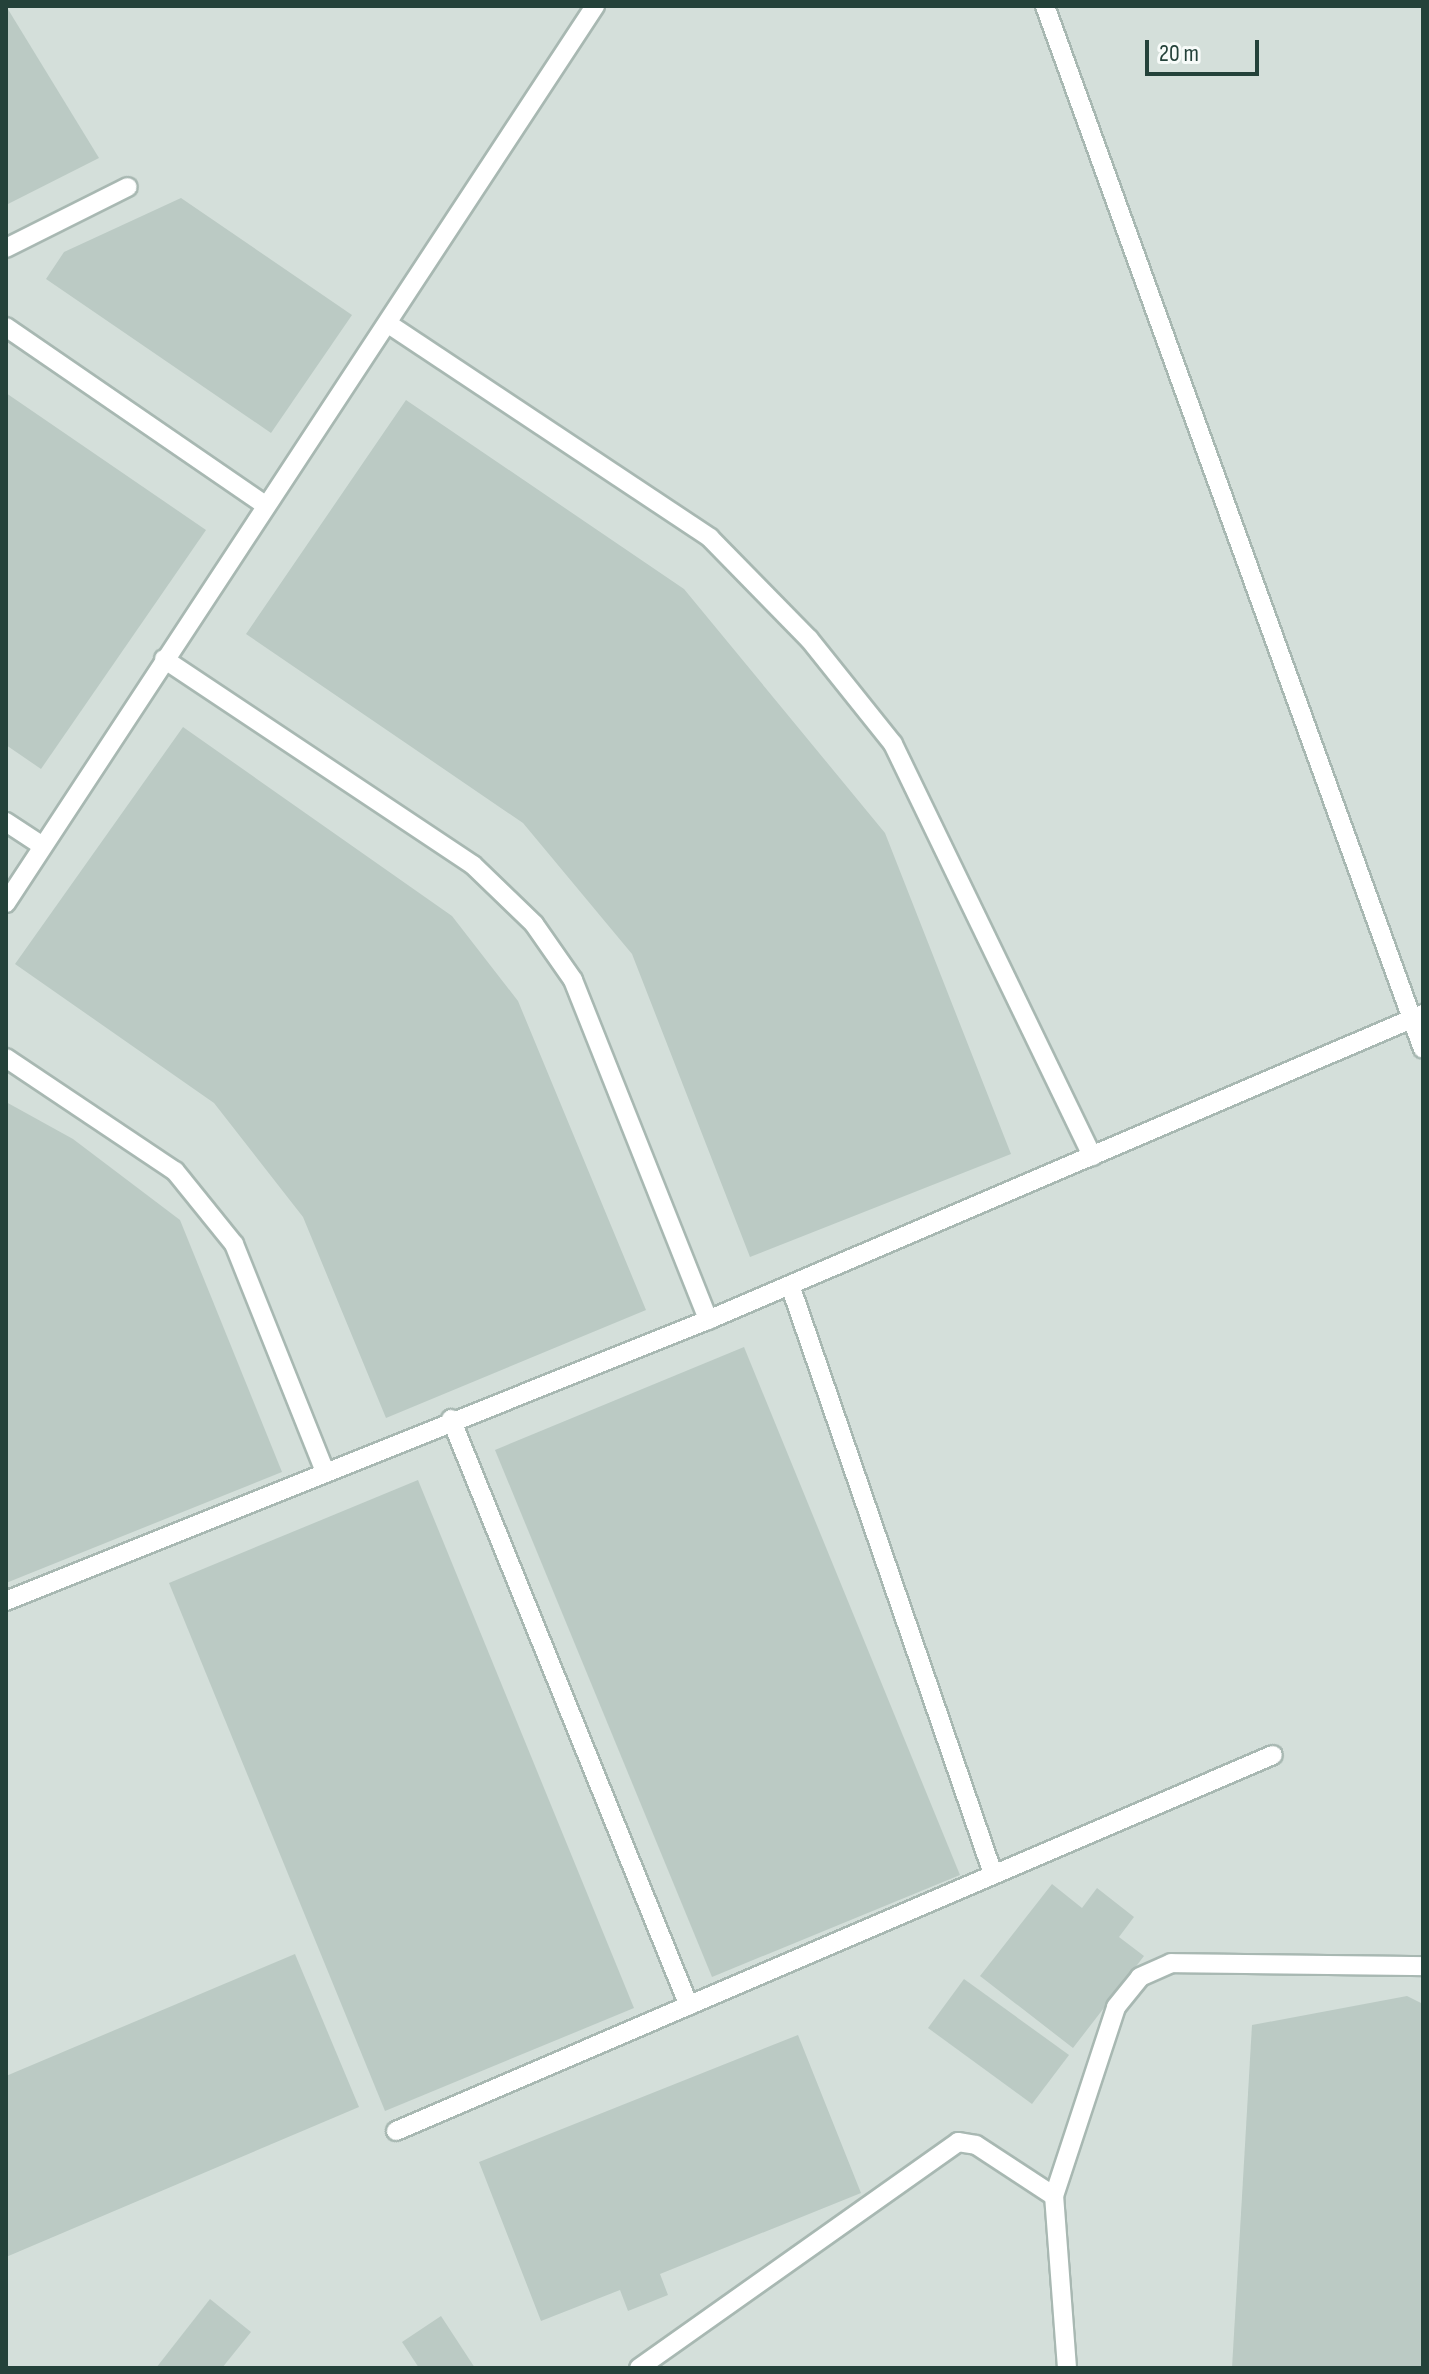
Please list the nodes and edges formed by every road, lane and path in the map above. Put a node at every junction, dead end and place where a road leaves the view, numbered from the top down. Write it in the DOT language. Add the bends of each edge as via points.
graph roads {
  1 [pos="595,6"];
  2 [pos="1045,6"];
  3 [pos="128,187"];
  4 [pos="6,248"];
  5 [pos="390,325"];
  6 [pos="6,327"];
  7 [pos="265,505"];
  8 [pos="164,659"];
  9 [pos="6,822"];
  10 [pos="41,845"];
  11 [pos="6,903"];
  12 [pos="1417,1017"];
  13 [pos="1423,1049"];
  14 [pos="6,1058"];
  15 [pos="1092,1156"];
  16 [pos="790,1285"];
  17 [pos="708,1320"];
  18 [pos="451,1419"];
  19 [pos="324,1469"];
  20 [pos="6,1601"];
  21 [pos="1273,1755"];
  22 [pos="993,1874"];
  23 [pos="1423,1966"];
  24 [pos="689,2006"];
  25 [pos="396,2131"];
  26 [pos="1054,2196"];
  27 [pos="652,2365"];
  28 [pos="1067,2368"];
  1 -- 5 [label="lane"];
  2 -- 12 [label="lane"];
  3 -- 4 [label="lane"];
  5 -- 7 [label="lane"];
  5 -- 15 [label="lane" via="710,538 809,639 893,744"];
  6 -- 7 [label="lane"];
  7 -- 8 [label="lane"];
  8 -- 10 [label="lane"];
  8 -- 17 [label="lane" via="473,865 534,924 573,980"];
  9 -- 10 [label="lane"];
  10 -- 11 [label="lane"];
  12 -- 13 [label="lane"];
  12 -- 15 [label="lane"];
  14 -- 19 [label="lane" via="175,1171 234,1244"];
  15 -- 16 [label="lane"];
  16 -- 17 [label="lane"];
  16 -- 22 [label="lane"];
  17 -- 18 [label="lane"];
  18 -- 19 [label="lane"];
  18 -- 24 [label="lane"];
  19 -- 20 [label="lane"];
  21 -- 22 [label="lane"];
  22 -- 24 [label="lane"];
  23 -- 26 [label="lane" via="1171,1963 1140,1977 1116,2007"];
  24 -- 25 [label="lane"];
  26 -- 27 [label="lane" via="976,2145 958,2142"];
  26 -- 28 [label="lane"];
}
